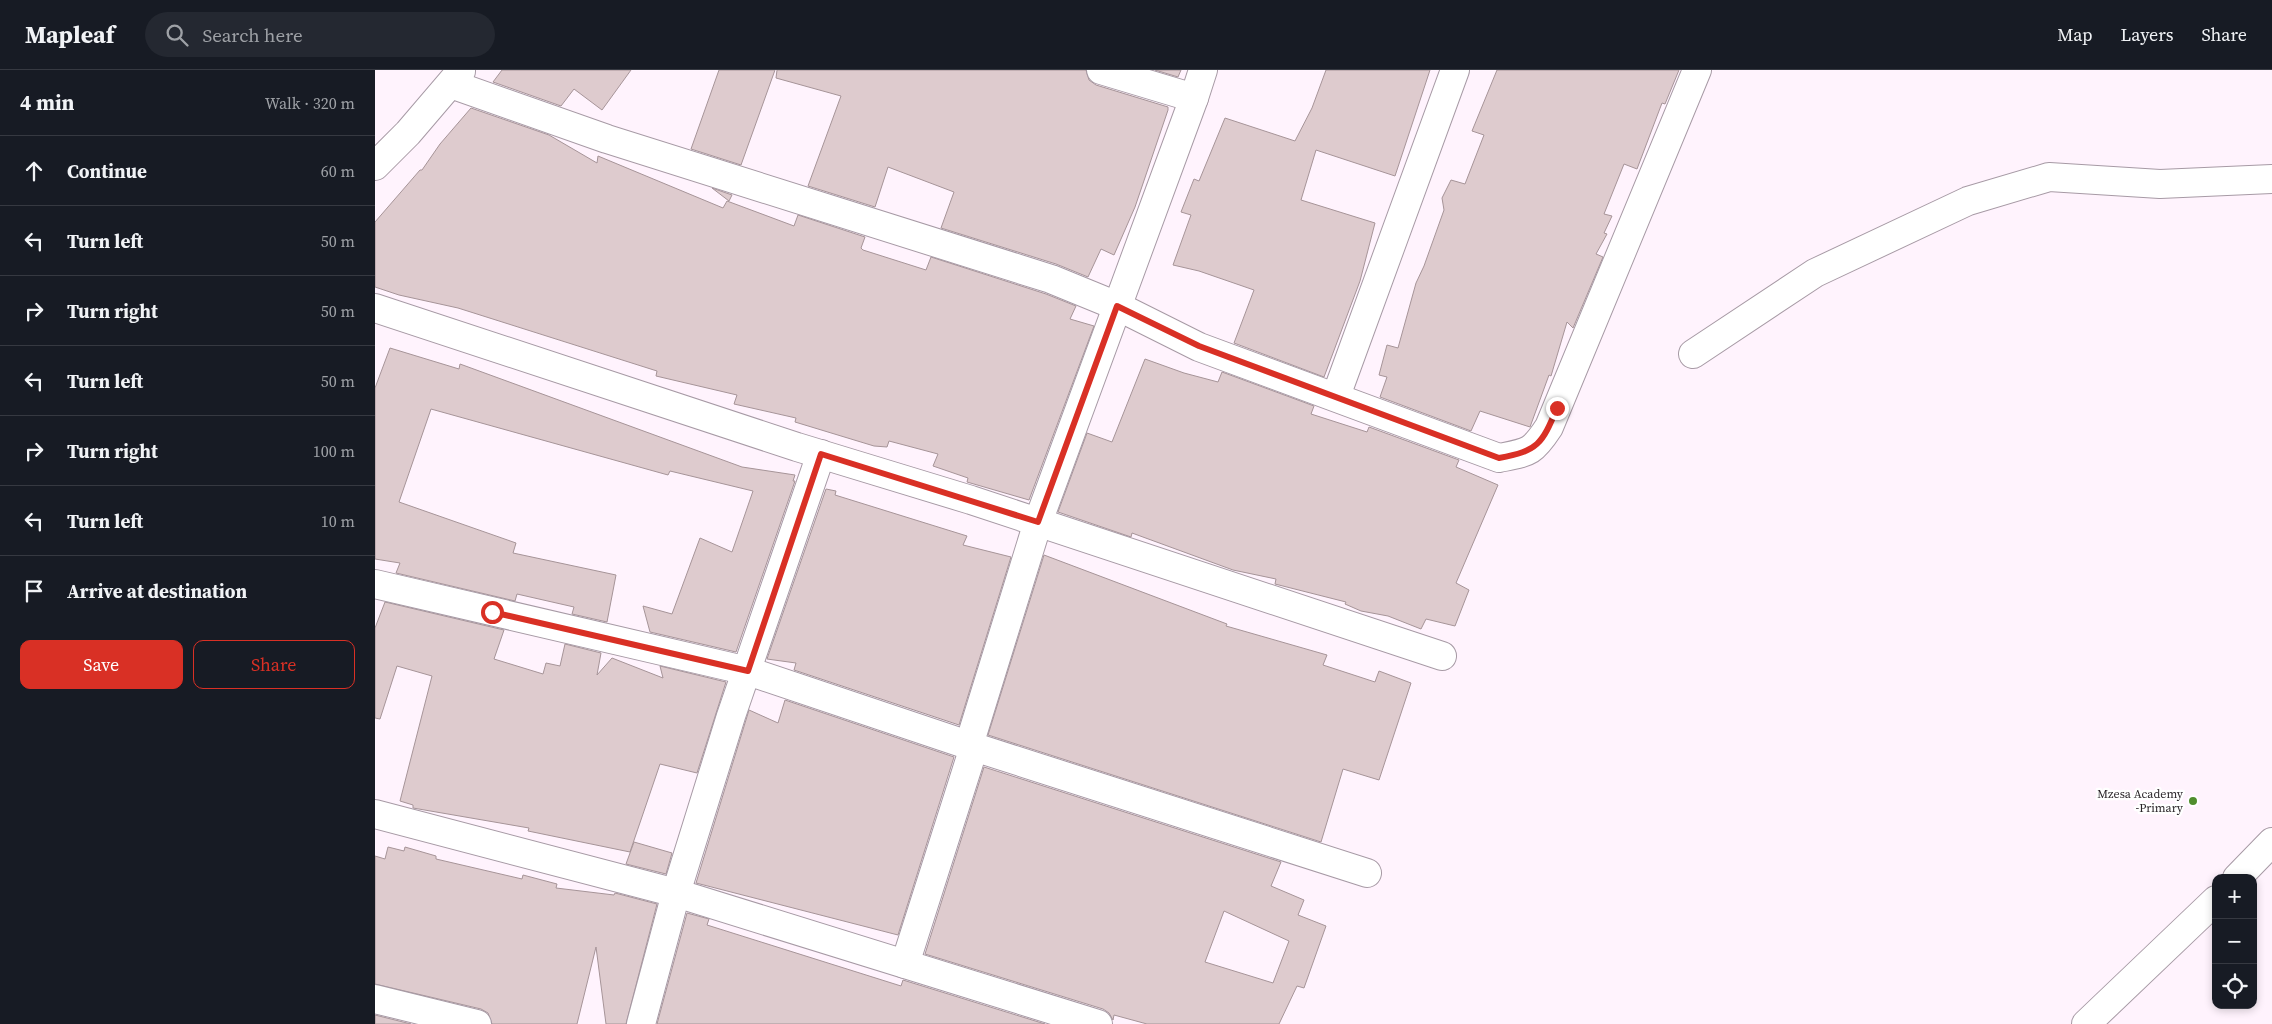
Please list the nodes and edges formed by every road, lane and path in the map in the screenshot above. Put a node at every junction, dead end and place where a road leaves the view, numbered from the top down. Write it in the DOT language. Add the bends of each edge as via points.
graph roads {
  1 [pos="1101,70"];
  2 [pos="1203,70"];
  3 [pos="1455,70"];
  4 [pos="1697,70"];
  5 [pos="456,77"];
  6 [pos="1194,98"];
  7 [pos="376,162"];
  8 [pos="2272,179"];
  9 [pos="1117,306"];
  10 [pos="375,308"];
  11 [pos="1693,354"];
  12 [pos="1336,396"];
  13 [pos="821,454"];
  14 [pos="1038,522"];
  15 [pos="375,584"];
  16 [pos="1442,656"];
  17 [pos="748,671"];
  18 [pos="972,746"];
  19 [pos="375,814"];
  20 [pos="2272,842"];
  21 [pos="1367,873"];
  22 [pos="2241,874"];
  23 [pos="676,893"];
  24 [pos="2212,904"];
  25 [pos="905,964"];
  26 [pos="375,999"];
  27 [pos="477,1024"];
  28 [pos="641,1024"];
  29 [pos="1098,1024"];
  30 [pos="2085,1024"];
  1 -- 6 [label="street"];
  2 -- 6 [label="street"];
  3 -- 12 [label="street"];
  4 -- 12 [label="street" via="1549,427 1535,447 1524,453 1499,458"];
  5 -- 7 [label="street" via="408,133"];
  5 -- 9 [label="street" via="617,142 1051,279"];
  6 -- 9 [label="street"];
  8 -- 11 [label="street" via="2161,184 2049,177 1968,201 1815,273"];
  9 -- 12 [label="street" via="1199,346"];
  9 -- 14 [label="street"];
  10 -- 13 [label="street"];
  13 -- 14 [label="street"];
  13 -- 17 [label="street"];
  14 -- 16 [label="street"];
  14 -- 18 [label="street"];
  15 -- 17 [label="street"];
  17 -- 18 [label="street"];
  17 -- 23 [label="street"];
  18 -- 21 [label="street"];
  18 -- 25 [label="street"];
  19 -- 23 [label="street"];
  20 -- 22 [label="street"];
  23 -- 25 [label="street"];
  23 -- 28 [label="street"];
  24 -- 30 [label="street"];
  25 -- 29 [label="street"];
  26 -- 27 [label="street"];
}
